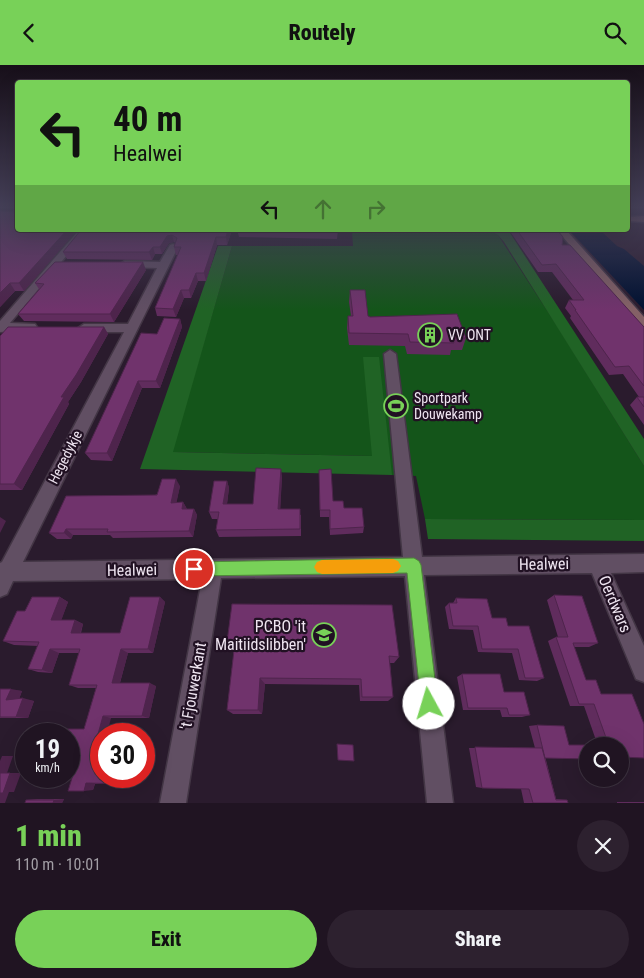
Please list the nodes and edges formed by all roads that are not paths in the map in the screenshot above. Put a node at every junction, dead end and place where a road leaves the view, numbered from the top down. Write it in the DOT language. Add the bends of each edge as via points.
graph roads {
  1 [pos="76,241"];
  2 [pos="571,241"];
  3 [pos="173,247"];
  4 [pos="114,264"];
  5 [pos="163,265"];
  6 [pos="644,324"];
  7 [pos="0,327"];
  8 [pos="41,327"];
  9 [pos="71,327"];
  10 [pos="131,328"];
  11 [pos="390,354"];
  12 [pos="644,563"];
  13 [pos="598,564"];
  14 [pos="414,565"];
  15 [pos="213,568"];
  16 [pos="2,577"];
  17 [pos="644,671"];
  18 [pos="173,803"];
  19 [pos="440,803"];
  1 -- 7 [label="street" via="61,264"];
  2 -- 6 [label="street"];
  3 -- 5 [label="street, Hegedykje"];
  4 -- 5 [label="street"];
  5 -- 10 [label="street, Hegedykje"];
  7 -- 8 [label="street"];
  9 -- 10 [label="street"];
  10 -- 16 [label="street, Hegedykje"];
  11 -- 14 [label="street"];
  12 -- 13 [label="street, Healwei"];
  13 -- 14 [label="street, Healwei"];
  13 -- 17 [label="street, Oerdwars"];
  14 -- 15 [label="street, Healwei"];
  14 -- 19 [label="street"];
  15 -- 16 [label="street, Healwei"];
  15 -- 18 [label="street, 't Fjouwerkant"];
}
